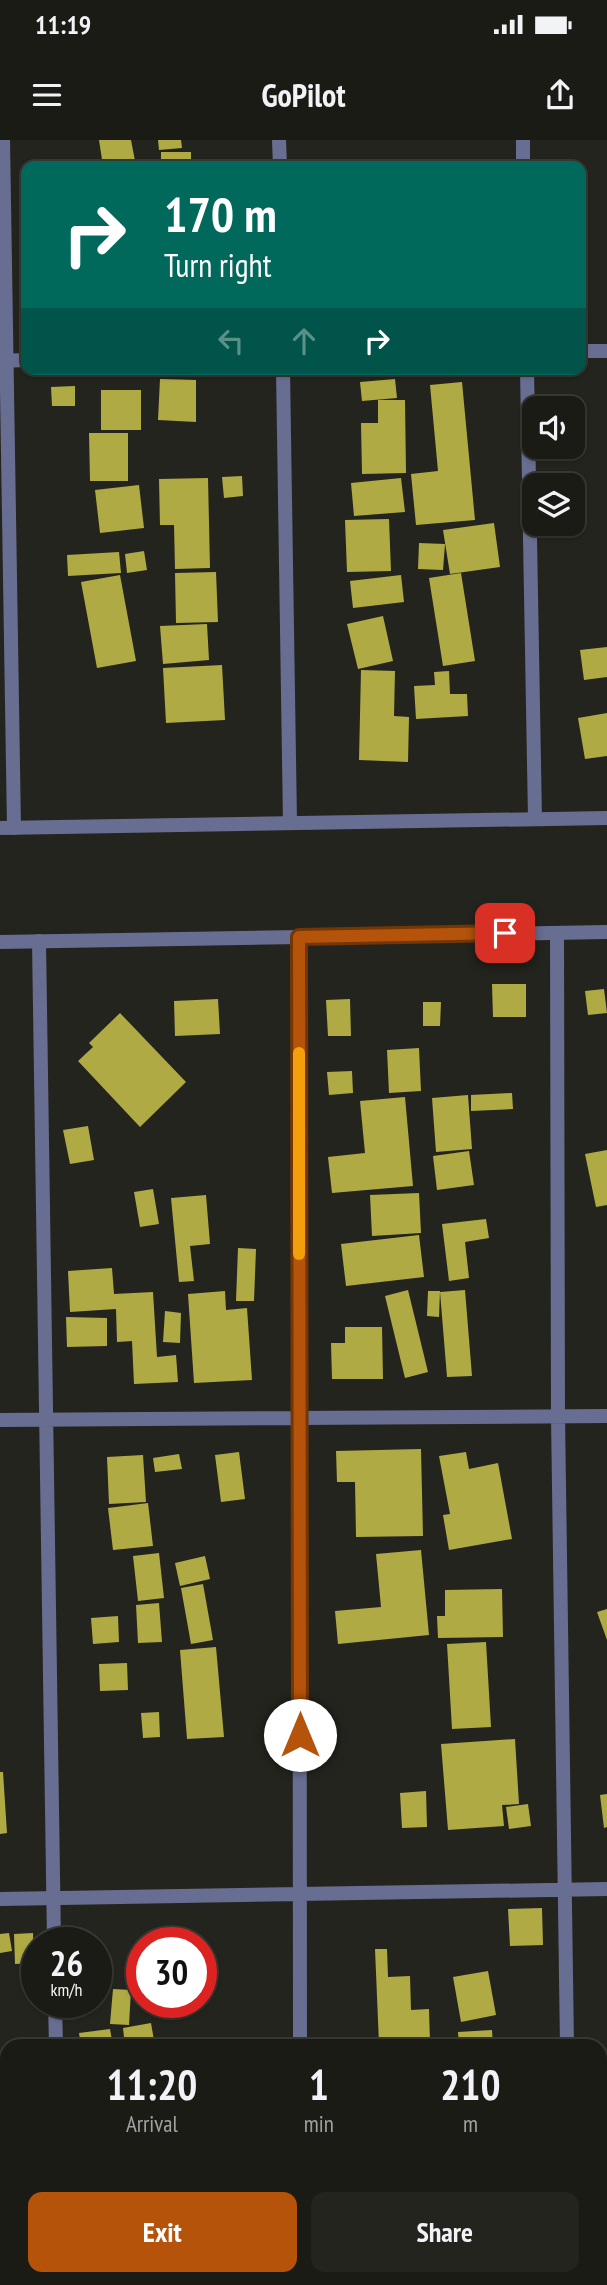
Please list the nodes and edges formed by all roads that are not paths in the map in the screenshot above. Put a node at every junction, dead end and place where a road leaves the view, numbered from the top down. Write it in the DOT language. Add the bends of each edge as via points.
graph roads {
  1 [pos="3,140"];
  2 [pos="279,140"];
  3 [pos="523,140"];
  4 [pos="280,161"];
  5 [pos="523,161"];
  6 [pos="586,351"];
  7 [pos="607,351"];
  8 [pos="21,360"];
  9 [pos="3,361"];
  10 [pos="283,375"];
  11 [pos="527,375"];
  12 [pos="607,818"];
  13 [pos="535,819"];
  14 [pos="290,823"];
  15 [pos="7,828"];
  16 [pos="607,932"];
  17 [pos="557,933"];
  18 [pos="299,937"];
  19 [pos="39,941"];
  20 [pos="0,942"];
  21 [pos="558,1416"];
  22 [pos="607,1416"];
  23 [pos="300,1418"];
  24 [pos="0,1420"];
  25 [pos="46,1420"];
  26 [pos="607,1889"];
  27 [pos="565,1890"];
  28 [pos="300,1894"];
  29 [pos="54,1898"];
  30 [pos="0,1899"];
  31 [pos="54,1927"];
  32 [pos="55,2018"];
  33 [pos="56,2039"];
  34 [pos="300,2039"];
  35 [pos="567,2039"];
  1 -- 9 [label="street"];
  2 -- 4 [label="street"];
  3 -- 5 [label="street"];
  6 -- 7 [label="street"];
  8 -- 9 [label="street"];
  9 -- 15 [label="street"];
  10 -- 14 [label="street"];
  11 -- 13 [label="street"];
  12 -- 13 [label="street"];
  13 -- 14 [label="street"];
  14 -- 15 [label="street"];
  16 -- 17 [label="street"];
  17 -- 18 [label="street"];
  17 -- 21 [label="street"];
  18 -- 19 [label="street"];
  18 -- 23 [label="street"];
  19 -- 20 [label="street"];
  19 -- 25 [label="street"];
  21 -- 22 [label="street"];
  21 -- 23 [label="street"];
  21 -- 27 [label="street"];
  23 -- 25 [label="street"];
  23 -- 28 [label="street"];
  24 -- 25 [label="street"];
  25 -- 29 [label="street"];
  26 -- 27 [label="street"];
  27 -- 28 [label="street"];
  27 -- 35 [label="street"];
  28 -- 29 [label="street"];
  28 -- 34 [label="street"];
  29 -- 30 [label="street"];
  29 -- 31 [label="street"];
  32 -- 33 [label="street"];
}
